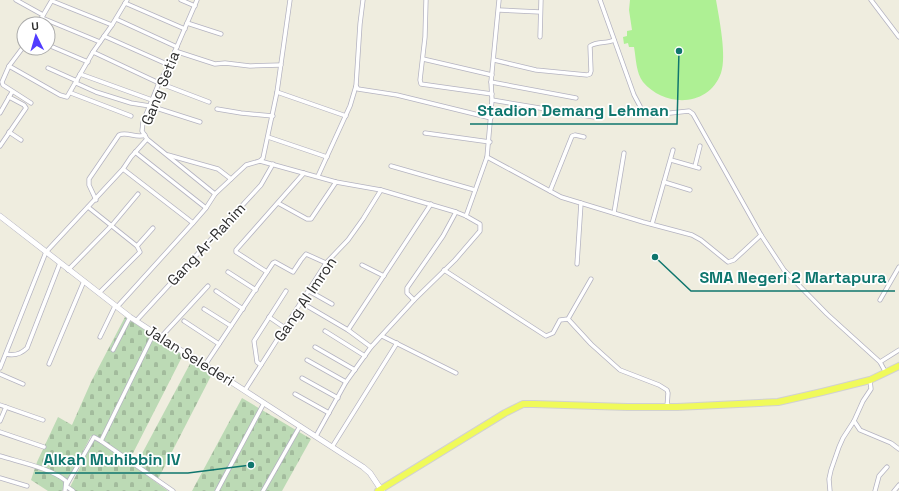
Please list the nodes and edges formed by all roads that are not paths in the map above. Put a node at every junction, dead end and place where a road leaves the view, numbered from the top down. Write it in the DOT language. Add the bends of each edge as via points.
graph roads {
  1 [pos="16,0"];
  2 [pos="52,0"];
  3 [pos="181,0"];
  4 [pos="197,0"];
  5 [pos="290,0"];
  6 [pos="363,0"];
  7 [pos="426,0"];
  8 [pos="499,0"];
  9 [pos="541,0"];
  10 [pos="600,0"];
  11 [pos="871,0"];
  12 [pos="126,1"];
  13 [pos="195,6"];
  14 [pos="499,10"];
  15 [pos="540,12"];
  16 [pos="41,16"];
  17 [pos="44,16"];
  18 [pos="116,19"];
  19 [pos="56,23"];
  20 [pos="187,23"];
  21 [pos="112,25"];
  22 [pos="185,28"];
  23 [pos="221,34"];
  24 [pos="104,36"];
  25 [pos="540,37"];
  26 [pos="899,37"];
  27 [pos="614,40"];
  28 [pos="100,42"];
  29 [pos="177,46"];
  30 [pos="56,48"];
  31 [pos="175,51"];
  32 [pos="93,52"];
  33 [pos="16,56"];
  34 [pos="423,59"];
  35 [pos="494,60"];
  36 [pos="88,62"];
  37 [pos="169,65"];
  38 [pos="281,65"];
  39 [pos="9,66"];
  40 [pos="48,68"];
  41 [pos="0,74"];
  42 [pos="80,74"];
  43 [pos="492,75"];
  44 [pos="4,76"];
  45 [pos="76,82"];
  46 [pos="491,82"];
  47 [pos="159,83"];
  48 [pos="356,86"];
  49 [pos="12,92"];
  50 [pos="277,92"];
  51 [pos="70,93"];
  52 [pos="492,94"];
  53 [pos="9,97"];
  54 [pos="576,98"];
  55 [pos="152,100"];
  56 [pos="492,100"];
  57 [pos="209,102"];
  58 [pos="31,103"];
  59 [pos="150,106"];
  60 [pos="217,108"];
  61 [pos="0,113"];
  62 [pos="131,116"];
  63 [pos="273,116"];
  64 [pos="346,116"];
  65 [pos="594,117"];
  66 [pos="491,118"];
  67 [pos="200,122"];
  68 [pos="9,132"];
  69 [pos="425,133"];
  70 [pos="146,137"];
  71 [pos="268,137"];
  72 [pos="584,137"];
  73 [pos="21,140"];
  74 [pos="490,142"];
  75 [pos="0,144"];
  76 [pos="700,146"];
  77 [pos="673,150"];
  78 [pos="135,152"];
  79 [pos="624,153"];
  80 [pos="166,154"];
  81 [pos="327,157"];
  82 [pos="487,158"];
  83 [pos="671,160"];
  84 [pos="260,161"];
  85 [pos="273,164"];
  86 [pos="391,166"];
  87 [pos="123,169"];
  88 [pos="304,173"];
  89 [pos="318,176"];
  90 [pos="231,179"];
  91 [pos="336,182"];
  92 [pos="664,182"];
  93 [pos="381,190"];
  94 [pos="475,190"];
  95 [pos="690,190"];
  96 [pos="550,191"];
  97 [pos="138,194"];
  98 [pos="216,194"];
  99 [pos="96,200"];
  100 [pos="278,203"];
  101 [pos="581,203"];
  102 [pos="431,204"];
  103 [pos="88,207"];
  104 [pos="206,208"];
  105 [pos="456,212"];
  106 [pos="614,213"];
  107 [pos="466,216"];
  108 [pos="0,217"];
  109 [pos="193,223"];
  110 [pos="652,224"];
  111 [pos="112,225"];
  112 [pos="153,228"];
  113 [pos="761,235"];
  114 [pos="137,246"];
  115 [pos="46,252"];
  116 [pos="60,263"];
  117 [pos="326,263"];
  118 [pos="577,264"];
  119 [pos="362,266"];
  120 [pos="899,267"];
  121 [pos="68,270"];
  122 [pos="444,270"];
  123 [pos="228,272"];
  124 [pos="267,272"];
  125 [pos="384,276"];
  126 [pos="592,279"];
  127 [pos="84,282"];
  128 [pos="208,286"];
  129 [pos="256,290"];
  130 [pos="216,291"];
  131 [pos="286,291"];
  132 [pos="309,291"];
  133 [pos="99,293"];
  134 [pos="414,300"];
  135 [pos="880,300"];
  136 [pos="302,303"];
  137 [pos="332,304"];
  138 [pos="116,306"];
  139 [pos="243,308"];
  140 [pos="204,309"];
  141 [pos="130,317"];
  142 [pos="269,317"];
  143 [pos="568,319"];
  144 [pos="136,321"];
  145 [pos="184,321"];
  146 [pos="231,326"];
  147 [pos="285,328"];
  148 [pos="348,330"];
  149 [pos="325,331"];
  150 [pos="154,333"];
  151 [pos="382,336"];
  152 [pos="100,337"];
  153 [pos="161,337"];
  154 [pos="397,343"];
  155 [pos="219,344"];
  156 [pos="315,347"];
  157 [pos="371,347"];
  158 [pos="113,350"];
  159 [pos="899,350"];
  160 [pos="6,354"];
  161 [pos="365,356"];
  162 [pos="307,360"];
  163 [pos="880,362"];
  164 [pos="49,364"];
  165 [pos="205,365"];
  166 [pos="261,365"];
  167 [pos="899,366"];
  168 [pos="0,368"];
  169 [pos="355,370"];
  170 [pos="456,373"];
  171 [pos="886,373"];
  172 [pos="0,374"];
  173 [pos="302,378"];
  174 [pos="870,380"];
  175 [pos="346,382"];
  176 [pos="23,384"];
  177 [pos="244,390"];
  178 [pos="295,394"];
  179 [pos="338,398"];
  180 [pos="264,403"];
  181 [pos="0,405"];
  182 [pos="6,407"];
  183 [pos="667,407"];
  184 [pos="329,413"];
  185 [pos="43,420"];
  186 [pos="0,421"];
  187 [pos="854,421"];
  188 [pos="300,426"];
  189 [pos="0,432"];
  190 [pos="316,436"];
  191 [pos="101,441"];
  192 [pos="44,447"];
  193 [pos="332,447"];
  194 [pos="899,449"];
  195 [pos="0,456"];
  196 [pos="887,467"];
  197 [pos="0,478"];
  198 [pos="899,485"];
  199 [pos="27,486"];
  200 [pos="66,486"];
  201 [pos="380,490"];
  202 [pos="65,491"];
  203 [pos="73,491"];
  204 [pos="173,491"];
  205 [pos="217,491"];
  206 [pos="263,491"];
  207 [pos="830,491"];
  208 [pos="875,491"];
  209 [pos="894,491"];
  1 -- 16 [label="street"];
  2 -- 17 [label="street"];
  2 -- 21 [label="street"];
  3 -- 13 [label="street"];
  4 -- 13 [label="street, Gang Setia"];
  5 -- 38 [label="street"];
  6 -- 48 [label="street"];
  7 -- 34 [label="street"];
  8 -- 14 [label="street"];
  9 -- 15 [label="street"];
  10 -- 27 [label="street"];
  11 -- 26 [label="street"];
  12 -- 18 [label="street"];
  12 -- 22 [label="street"];
  13 -- 20 [label="street, Gang Setia"];
  14 -- 15 [label="street"];
  14 -- 35 [label="street"];
  15 -- 25 [label="street"];
  18 -- 21 [label="street"];
  18 -- 29 [label="street"];
  19 -- 28 [label="street"];
  20 -- 22 [label="street, Gang Setia"];
  20 -- 23 [label="street"];
  21 -- 24 [label="street"];
  22 -- 29 [label="street, Gang Setia"];
  24 -- 28 [label="street"];
  24 -- 37 [label="street"];
  27 -- 35 [label="street" via="590,46 591,71 587,75 536,70"];
  27 -- 113 [label="street" via="642,110 652,115 688,111 693,114"];
  28 -- 32 [label="street"];
  29 -- 31 [label="street, Gang Setia"];
  30 -- 36 [label="street"];
  31 -- 37 [label="street, Gang Setia"];
  31 -- 38 [label="street" via="216,64"];
  32 -- 36 [label="street"];
  32 -- 47 [label="street"];
  33 -- 39 [label="street"];
  34 -- 43 [label="street"];
  34 -- 52 [label="street" via="420,80 422,84"];
  35 -- 43 [label="street"];
  36 -- 42 [label="street"];
  37 -- 47 [label="street, Gang Setia"];
  38 -- 50 [label="street"];
  39 -- 44 [label="street"];
  39 -- 51 [label="street" via="64,98"];
  40 -- 45 [label="street"];
  41 -- 44 [label="street"];
  42 -- 45 [label="street"];
  42 -- 55 [label="street"];
  43 -- 46 [label="street"];
  44 -- 49 [label="street" via="2,84"];
  45 -- 51 [label="street"];
  45 -- 59 [label="street" via="96,92"];
  46 -- 52 [label="street"];
  46 -- 54 [label="street"];
  47 -- 55 [label="street, Gang Setia"];
  47 -- 57 [label="street"];
  48 -- 64 [label="street"];
  48 -- 66 [label="street" via="358,89"];
  49 -- 53 [label="street"];
  49 -- 58 [label="street"];
  50 -- 63 [label="street"];
  50 -- 64 [label="street"];
  51 -- 62 [label="street"];
  52 -- 56 [label="street"];
  53 -- 61 [label="street"];
  53 -- 68 [label="street" via="26,108"];
  55 -- 59 [label="street, Gang Setia"];
  56 -- 65 [label="street"];
  56 -- 66 [label="street"];
  59 -- 67 [label="street"];
  59 -- 70 [label="street, Gang Setia" via="143,122 142,131"];
  60 -- 63 [label="street"];
  63 -- 71 [label="street"];
  64 -- 81 [label="street"];
  66 -- 74 [label="street"];
  68 -- 73 [label="street"];
  68 -- 75 [label="street"];
  69 -- 74 [label="street"];
  70 -- 78 [label="street"];
  70 -- 80 [label="street, Gang Setia"];
  70 -- 99 [label="street" via="122,134 119,136 89,179"];
  71 -- 81 [label="street"];
  71 -- 84 [label="street"];
  72 -- 96 [label="street" via="572,136"];
  74 -- 82 [label="street"];
  76 -- 83 [label="street" via="697,167"];
  77 -- 83 [label="street"];
  78 -- 87 [label="street"];
  78 -- 104 [label="street"];
  79 -- 106 [label="street"];
  80 -- 90 [label="street" via="218,169"];
  80 -- 98 [label="street, Gang Setia"];
  81 -- 89 [label="street"];
  82 -- 94 [label="street"];
  82 -- 96 [label="street"];
  83 -- 92 [label="street"];
  84 -- 85 [label="street"];
  84 -- 90 [label="street" via="246,165"];
  85 -- 88 [label="street"];
  85 -- 144 [label="street, Gang Ar-Rahim" via="261,185"];
  86 -- 94 [label="street"];
  87 -- 99 [label="street"];
  87 -- 109 [label="street"];
  88 -- 89 [label="street"];
  88 -- 100 [label="street"];
  89 -- 91 [label="street"];
  90 -- 98 [label="street"];
  91 -- 93 [label="street"];
  91 -- 100 [label="street" via="311,219"];
  92 -- 95 [label="street"];
  92 -- 110 [label="street"];
  93 -- 102 [label="street"];
  93 -- 117 [label="street, Gang Al Imron" via="348,240"];
  94 -- 107 [label="street"];
  96 -- 101 [label="street"];
  97 -- 111 [label="street"];
  98 -- 104 [label="street"];
  99 -- 103 [label="street"];
  100 -- 124 [label="street" via="236,250"];
  101 -- 106 [label="street"];
  101 -- 118 [label="street"];
  102 -- 105 [label="street"];
  102 -- 125 [label="street"];
  103 -- 111 [label="street"];
  103 -- 115 [label="street"];
  104 -- 109 [label="street"];
  105 -- 107 [label="street"];
  105 -- 134 [label="street" via="443,236 407,288 407,293"];
  106 -- 110 [label="street"];
  107 -- 122 [label="street" via="480,224 481,230"];
  108 -- 115 [label="street, Jalan Selederi"];
  109 -- 138 [label="street"];
  110 -- 113 [label="street" via="692,235 728,262 734,260"];
  111 -- 114 [label="street"];
  111 -- 121 [label="street"];
  112 -- 114 [label="street"];
  113 -- 163 [label="street" via="788,276"];
  114 -- 133 [label="street" via="140,252"];
  115 -- 116 [label="street, Jalan Selederi"];
  115 -- 160 [label="street"];
  116 -- 121 [label="street, Jalan Selederi"];
  116 -- 160 [label="street" via="27,348 16,354"];
  117 -- 124 [label="street" via="306,254 293,272 275,262"];
  117 -- 132 [label="street, Gang Al Imron"];
  119 -- 125 [label="street"];
  120 -- 135 [label="street"];
  121 -- 127 [label="street, Jalan Selederi"];
  122 -- 134 [label="street"];
  122 -- 143 [label="street" via="546,336 553,333 560,320"];
  123 -- 129 [label="street"];
  124 -- 129 [label="street"];
  125 -- 148 [label="street"];
  126 -- 143 [label="street"];
  127 -- 133 [label="street, Jalan Selederi"];
  127 -- 164 [label="street"];
  128 -- 153 [label="street"];
  129 -- 139 [label="street"];
  130 -- 139 [label="street"];
  131 -- 142 [label="street"];
  132 -- 136 [label="street, Gang Al Imron"];
  132 -- 137 [label="street"];
  133 -- 138 [label="street, Jalan Selederi"];
  134 -- 151 [label="street"];
  136 -- 147 [label="street, Gang Al Imron"];
  136 -- 148 [label="street"];
  138 -- 141 [label="street, Jalan Selederi"];
  138 -- 152 [label="street"];
  139 -- 146 [label="street"];
  140 -- 146 [label="street"];
  141 -- 144 [label="street, Jalan Selederi"];
  141 -- 158 [label="street"];
  142 -- 147 [label="street"];
  142 -- 166 [label="street" via="254,341 257,362"];
  143 -- 183 [label="street" via="620,370 667,390"];
  144 -- 150 [label="street, Jalan Selederi"];
  145 -- 155 [label="street"];
  146 -- 155 [label="street"];
  147 -- 166 [label="street, Gang Al Imron"];
  148 -- 157 [label="street"];
  149 -- 161 [label="street"];
  150 -- 153 [label="street, Jalan Selederi"];
  150 -- 191 [label="street"];
  151 -- 154 [label="street"];
  151 -- 157 [label="street"];
  153 -- 165 [label="street, Jalan Selederi"];
  154 -- 170 [label="street"];
  154 -- 193 [label="street"];
  155 -- 165 [label="street"];
  156 -- 169 [label="street"];
  157 -- 161 [label="street"];
  159 -- 163 [label="street"];
  160 -- 168 [label="street"];
  161 -- 169 [label="street"];
  162 -- 175 [label="street"];
  163 -- 171 [label="street"];
  165 -- 177 [label="street, Jalan Selederi"];
  166 -- 177 [label="street, Gang Al Imron"];
  167 -- 171 [label="main road"];
  169 -- 175 [label="street"];
  171 -- 174 [label="main road"];
  172 -- 176 [label="street"];
  173 -- 179 [label="street"];
  174 -- 183 [label="main road" via="778,402"];
  174 -- 187 [label="street" via="871,389"];
  175 -- 179 [label="street"];
  177 -- 180 [label="street, Jalan Selederi"];
  178 -- 184 [label="street"];
  179 -- 184 [label="street"];
  180 -- 188 [label="street, Jalan Selederi"];
  180 -- 205 [label="street"];
  181 -- 182 [label="street"];
  182 -- 185 [label="street"];
  182 -- 186 [label="street"];
  183 -- 201 [label="main road" via="523,404"];
  184 -- 190 [label="street"];
  187 -- 194 [label="street" via="860,430"];
  187 -- 207 [label="street" via="839,446 829,479"];
  188 -- 190 [label="street, Jalan Selederi"];
  188 -- 206 [label="street"];
  189 -- 192 [label="street"];
  190 -- 193 [label="street, Jalan Selederi"];
  191 -- 200 [label="street" via="94,437"];
  191 -- 204 [label="street"];
  193 -- 201 [label="street, Jalan Selederi" via="370,473"];
  195 -- 200 [label="street" via="47,471 62,478"];
  196 -- 208 [label="street" via="879,476"];
  197 -- 199 [label="street"];
  198 -- 209 [label="street"];
  200 -- 202 [label="street"];
  200 -- 203 [label="street"];
}
